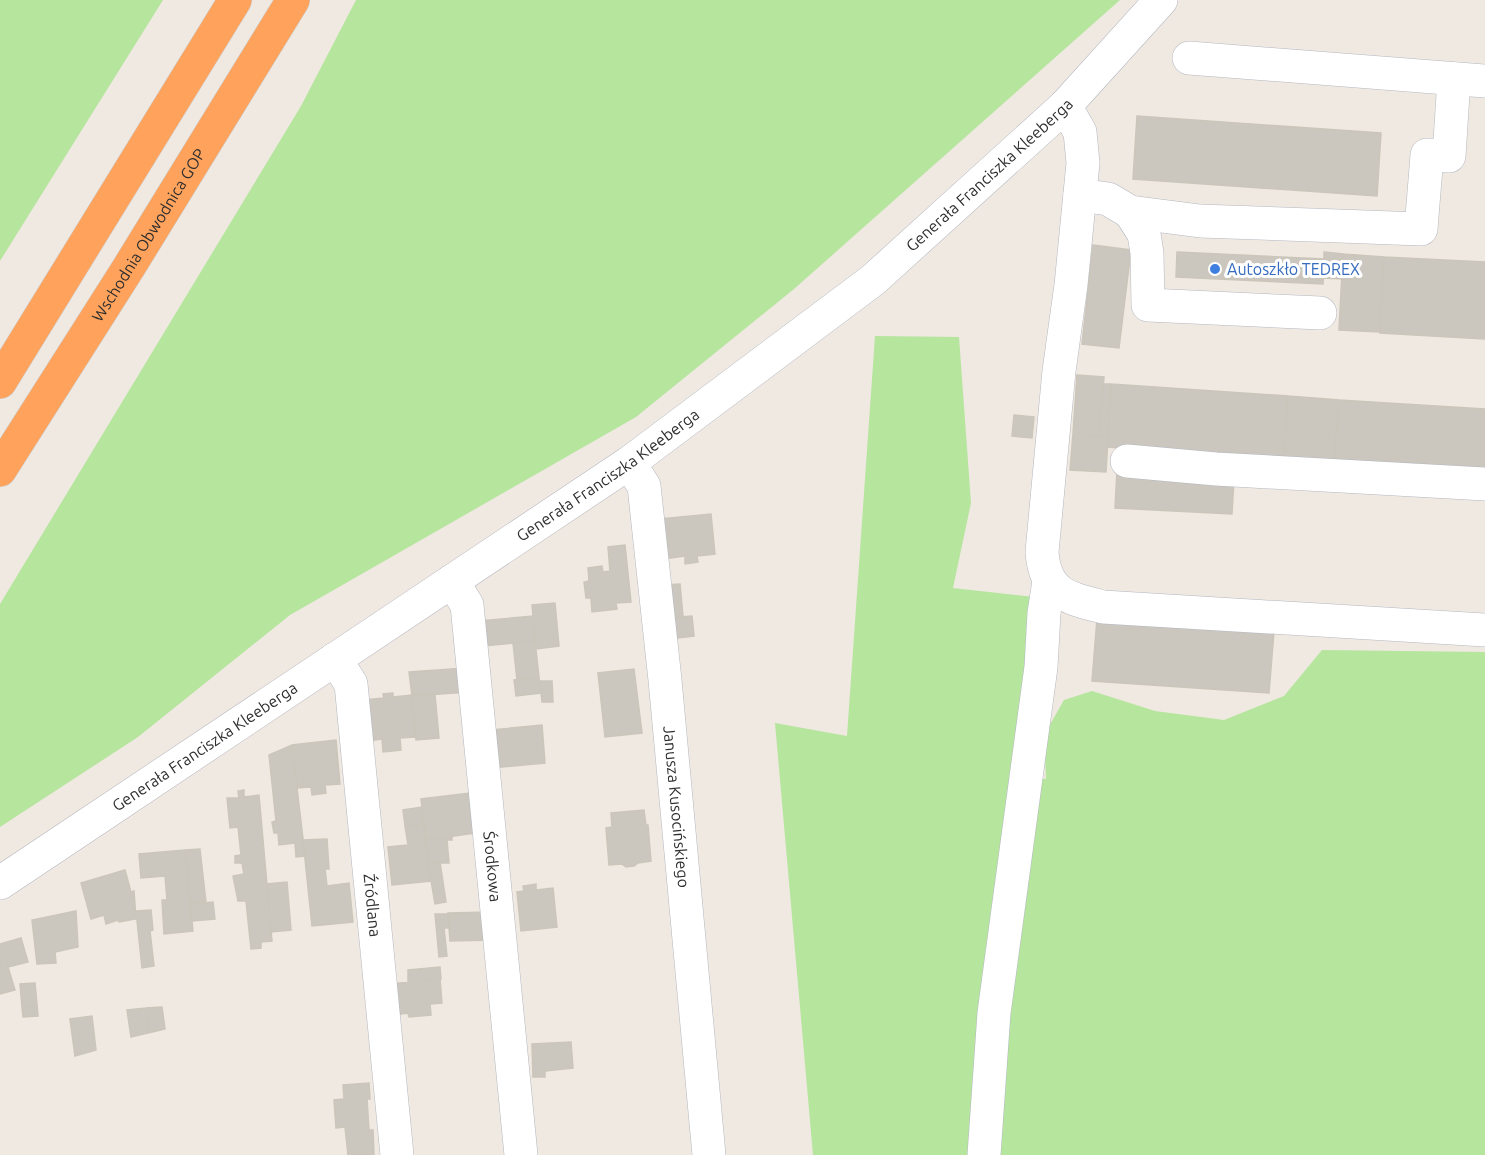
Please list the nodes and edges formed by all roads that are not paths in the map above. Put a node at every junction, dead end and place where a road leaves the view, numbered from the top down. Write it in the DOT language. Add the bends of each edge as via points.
graph roads {
  1 [pos="235,0"];
  2 [pos="293,0"];
  3 [pos="1161,0"];
  4 [pos="1189,58"];
  5 [pos="1470,80"];
  6 [pos="1065,106"];
  7 [pos="1080,195"];
  8 [pos="1130,212"];
  9 [pos="1320,313"];
  10 [pos="0,382"];
  11 [pos="1127,461"];
  12 [pos="629,463"];
  13 [pos="0,470"];
  14 [pos="1485,484"];
  15 [pos="452,581"];
  16 [pos="1049,581"];
  17 [pos="1485,630"];
  18 [pos="335,659"];
  19 [pos="0,883"];
  20 [pos="397,1155"];
  21 [pos="521,1155"];
  22 [pos="709,1155"];
  23 [pos="984,1155"];
  1 -- 10 [label="highway"];
  2 -- 13 [label="highway, Wschodnia Obwodnica GOP"];
  3 -- 6 [label="street, Generała Franciszka Kleeberga"];
  4 -- 5 [label="street"];
  5 -- 8 [label="street" via="1449,156 1427,155 1421,229 1200,220"];
  6 -- 7 [label="street" via="1080,132"];
  6 -- 12 [label="street, Generała Franciszka Kleeberga" via="873,280"];
  7 -- 8 [label="street" via="1108,199"];
  7 -- 16 [label="street" via="1042,552 1043,570"];
  8 -- 9 [label="street" via="1144,234 1148,254 1148,305"];
  11 -- 14 [label="street"];
  12 -- 15 [label="street, Generała Franciszka Kleeberga"];
  12 -- 22 [label="street, Janusza Kusocińskiego" via="644,486"];
  15 -- 18 [label="street, Generała Franciszka Kleeberga"];
  15 -- 21 [label="street, Środkowa" via="467,605"];
  16 -- 17 [label="street" via="1068,598 1103,608"];
  16 -- 23 [label="street" via="1041,668 994,1013"];
  18 -- 19 [label="street, Generała Franciszka Kleeberga"];
  18 -- 20 [label="street, Źródlana" via="351,684"];
}
